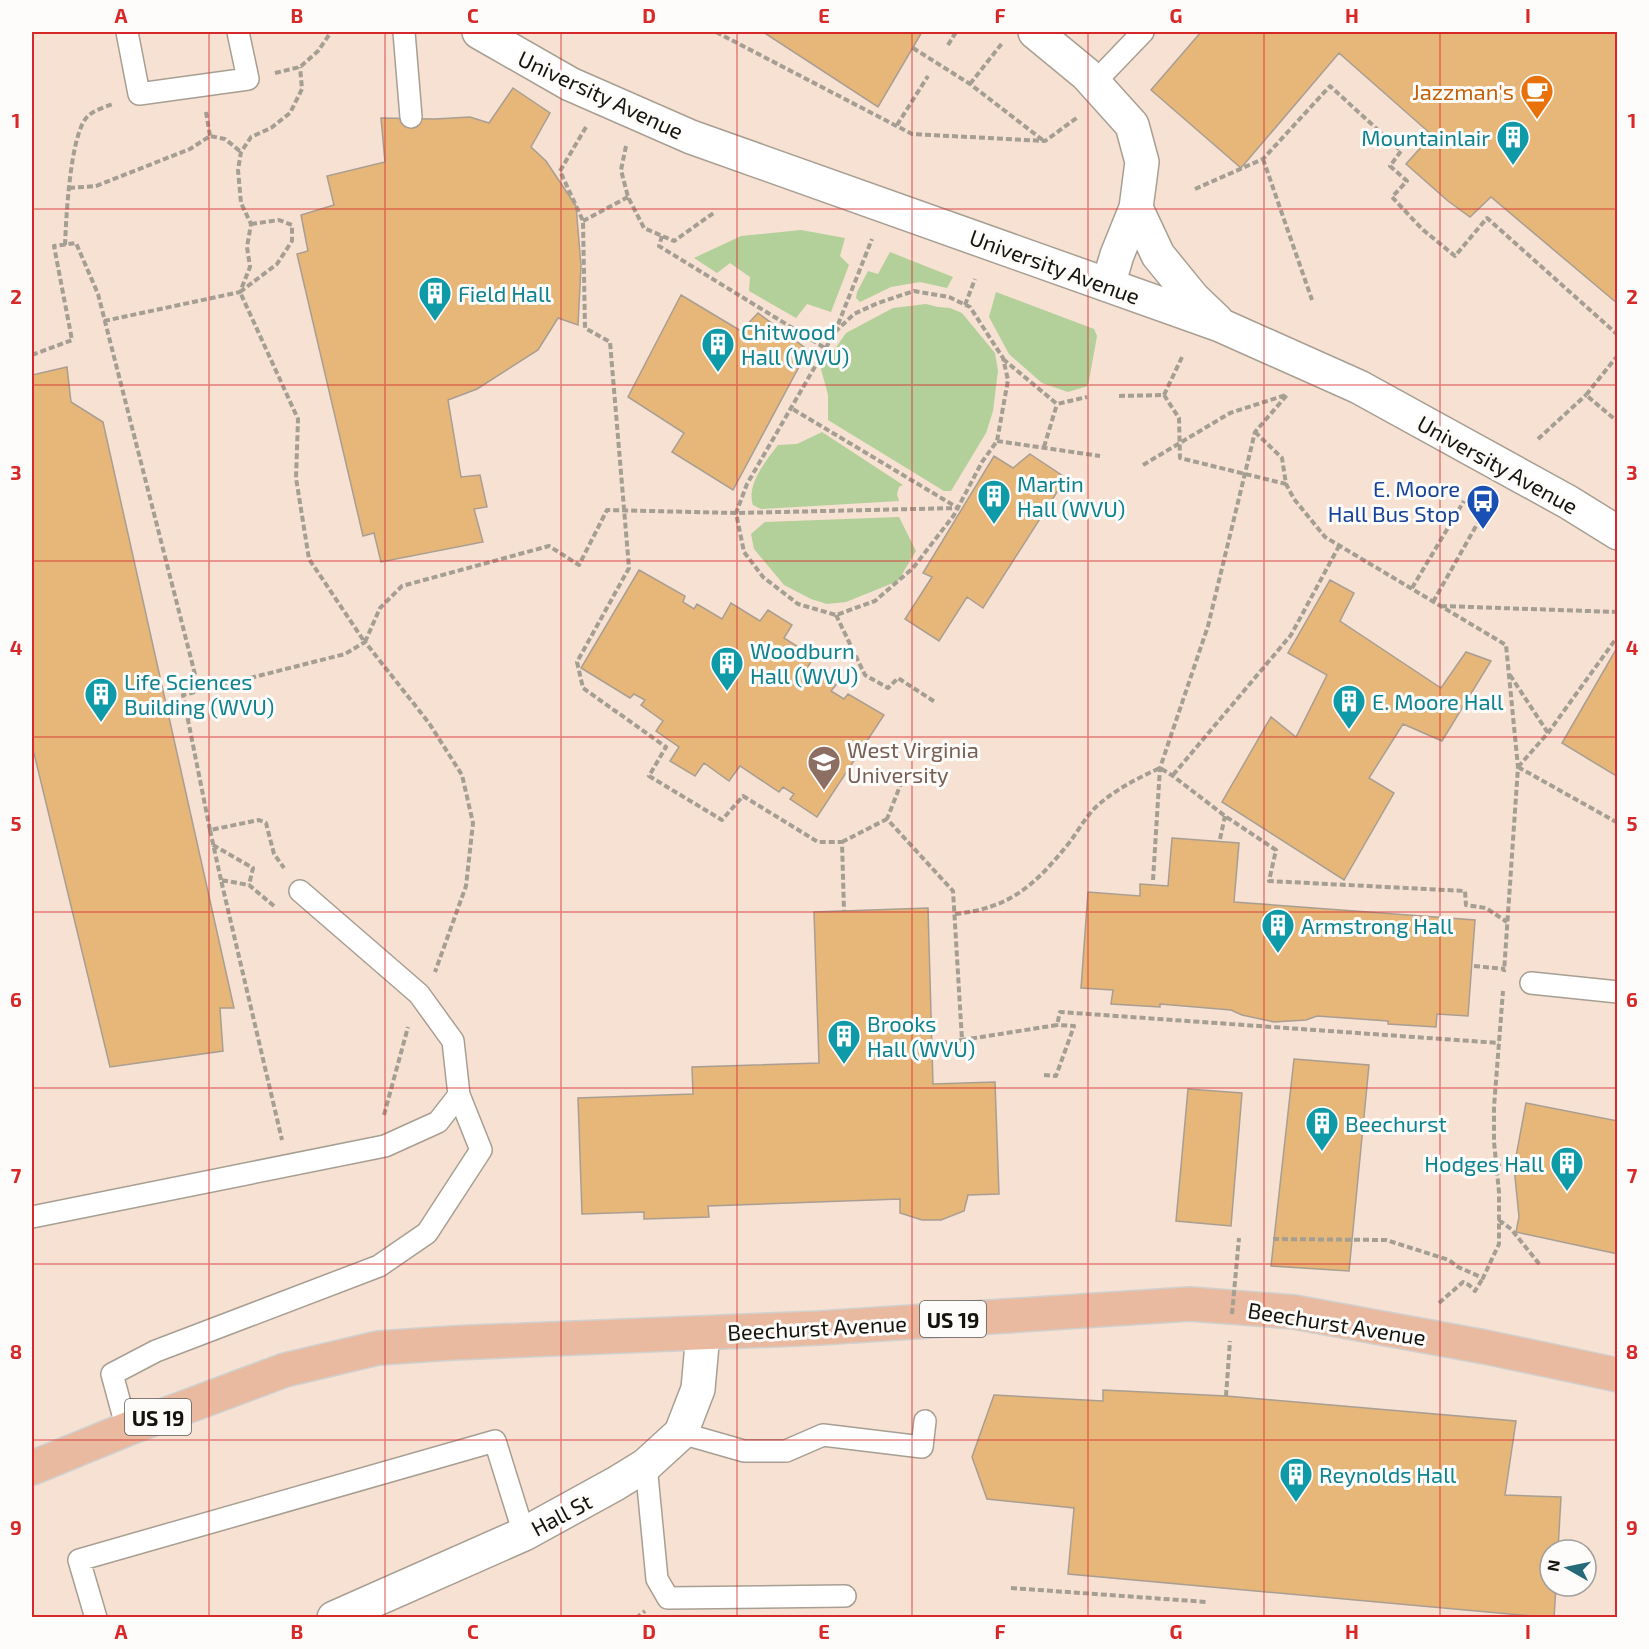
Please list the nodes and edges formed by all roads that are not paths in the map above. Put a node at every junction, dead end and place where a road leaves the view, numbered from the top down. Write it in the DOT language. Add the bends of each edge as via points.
graph roads {
  1 [pos="127,32"];
  2 [pos="238,32"];
  3 [pos="404,32"];
  4 [pos="479,32"];
  5 [pos="1143,32"];
  6 [pos="1020,35"];
  7 [pos="1090,97"];
  8 [pos="411,117"];
  9 [pos="1136,208"];
  10 [pos="1108,285"];
  11 [pos="1220,325"];
  12 [pos="1617,533"];
  13 [pos="300,891"];
  14 [pos="1531,983"];
  15 [pos="1617,992"];
  16 [pos="459,1095"];
  17 [pos="32,1217"];
  18 [pos="703,1333"];
  19 [pos="1617,1375"];
  20 [pos="925,1421"];
  21 [pos="127,1429"];
  22 [pos="681,1433"];
  23 [pos="646,1465"];
  24 [pos="32,1468"];
  25 [pos="524,1534"];
  26 [pos="844,1596"];
  27 [pos="96,1617"];
  28 [pos="334,1617"];
  1 -- 2 [label="lane" via="139,94 248,79"];
  3 -- 8 [label="lane"];
  4 -- 10 [label="street, University Avenue" via="570,84 691,137"];
  5 -- 7 [label="lane"];
  6 -- 7 [label="street" via="1086,74"];
  7 -- 9 [label="street" via="1132,125 1142,162"];
  9 -- 10 [label="street"];
  9 -- 11 [label="street" via="1158,255"];
  10 -- 11 [label="street, University Avenue"];
  11 -- 12 [label="street, University Avenue" via="1359,387 1558,496"];
  13 -- 16 [label="lane" via="419,994 453,1041"];
  14 -- 15 [label="lane"];
  16 -- 17 [label="lane" via="438,1122 385,1146"];
  16 -- 21 [label="lane" via="481,1150 428,1233 379,1266 156,1351 112,1374"];
  18 -- 19 [label="main road, Beechurst Avenue / US 19" via="1190,1304 1294,1312"];
  18 -- 21 [label="main road, Beechurst Avenue / US 19" via="378,1348 285,1370"];
  18 -- 22 [label="street, Hall St" via="698,1389"];
  20 -- 22 [label="lane" via="922,1447 823,1435 786,1451 744,1451"];
  21 -- 24 [label="main road, Beechurst Avenue / US 19"];
  22 -- 23 [label="street, Hall St"];
  23 -- 25 [label="street, Hall St"];
  23 -- 26 [label="lane" via="657,1579 668,1598"];
  25 -- 27 [label="lane" via="495,1441 79,1560"];
  25 -- 28 [label="street, Hall St"];
}
